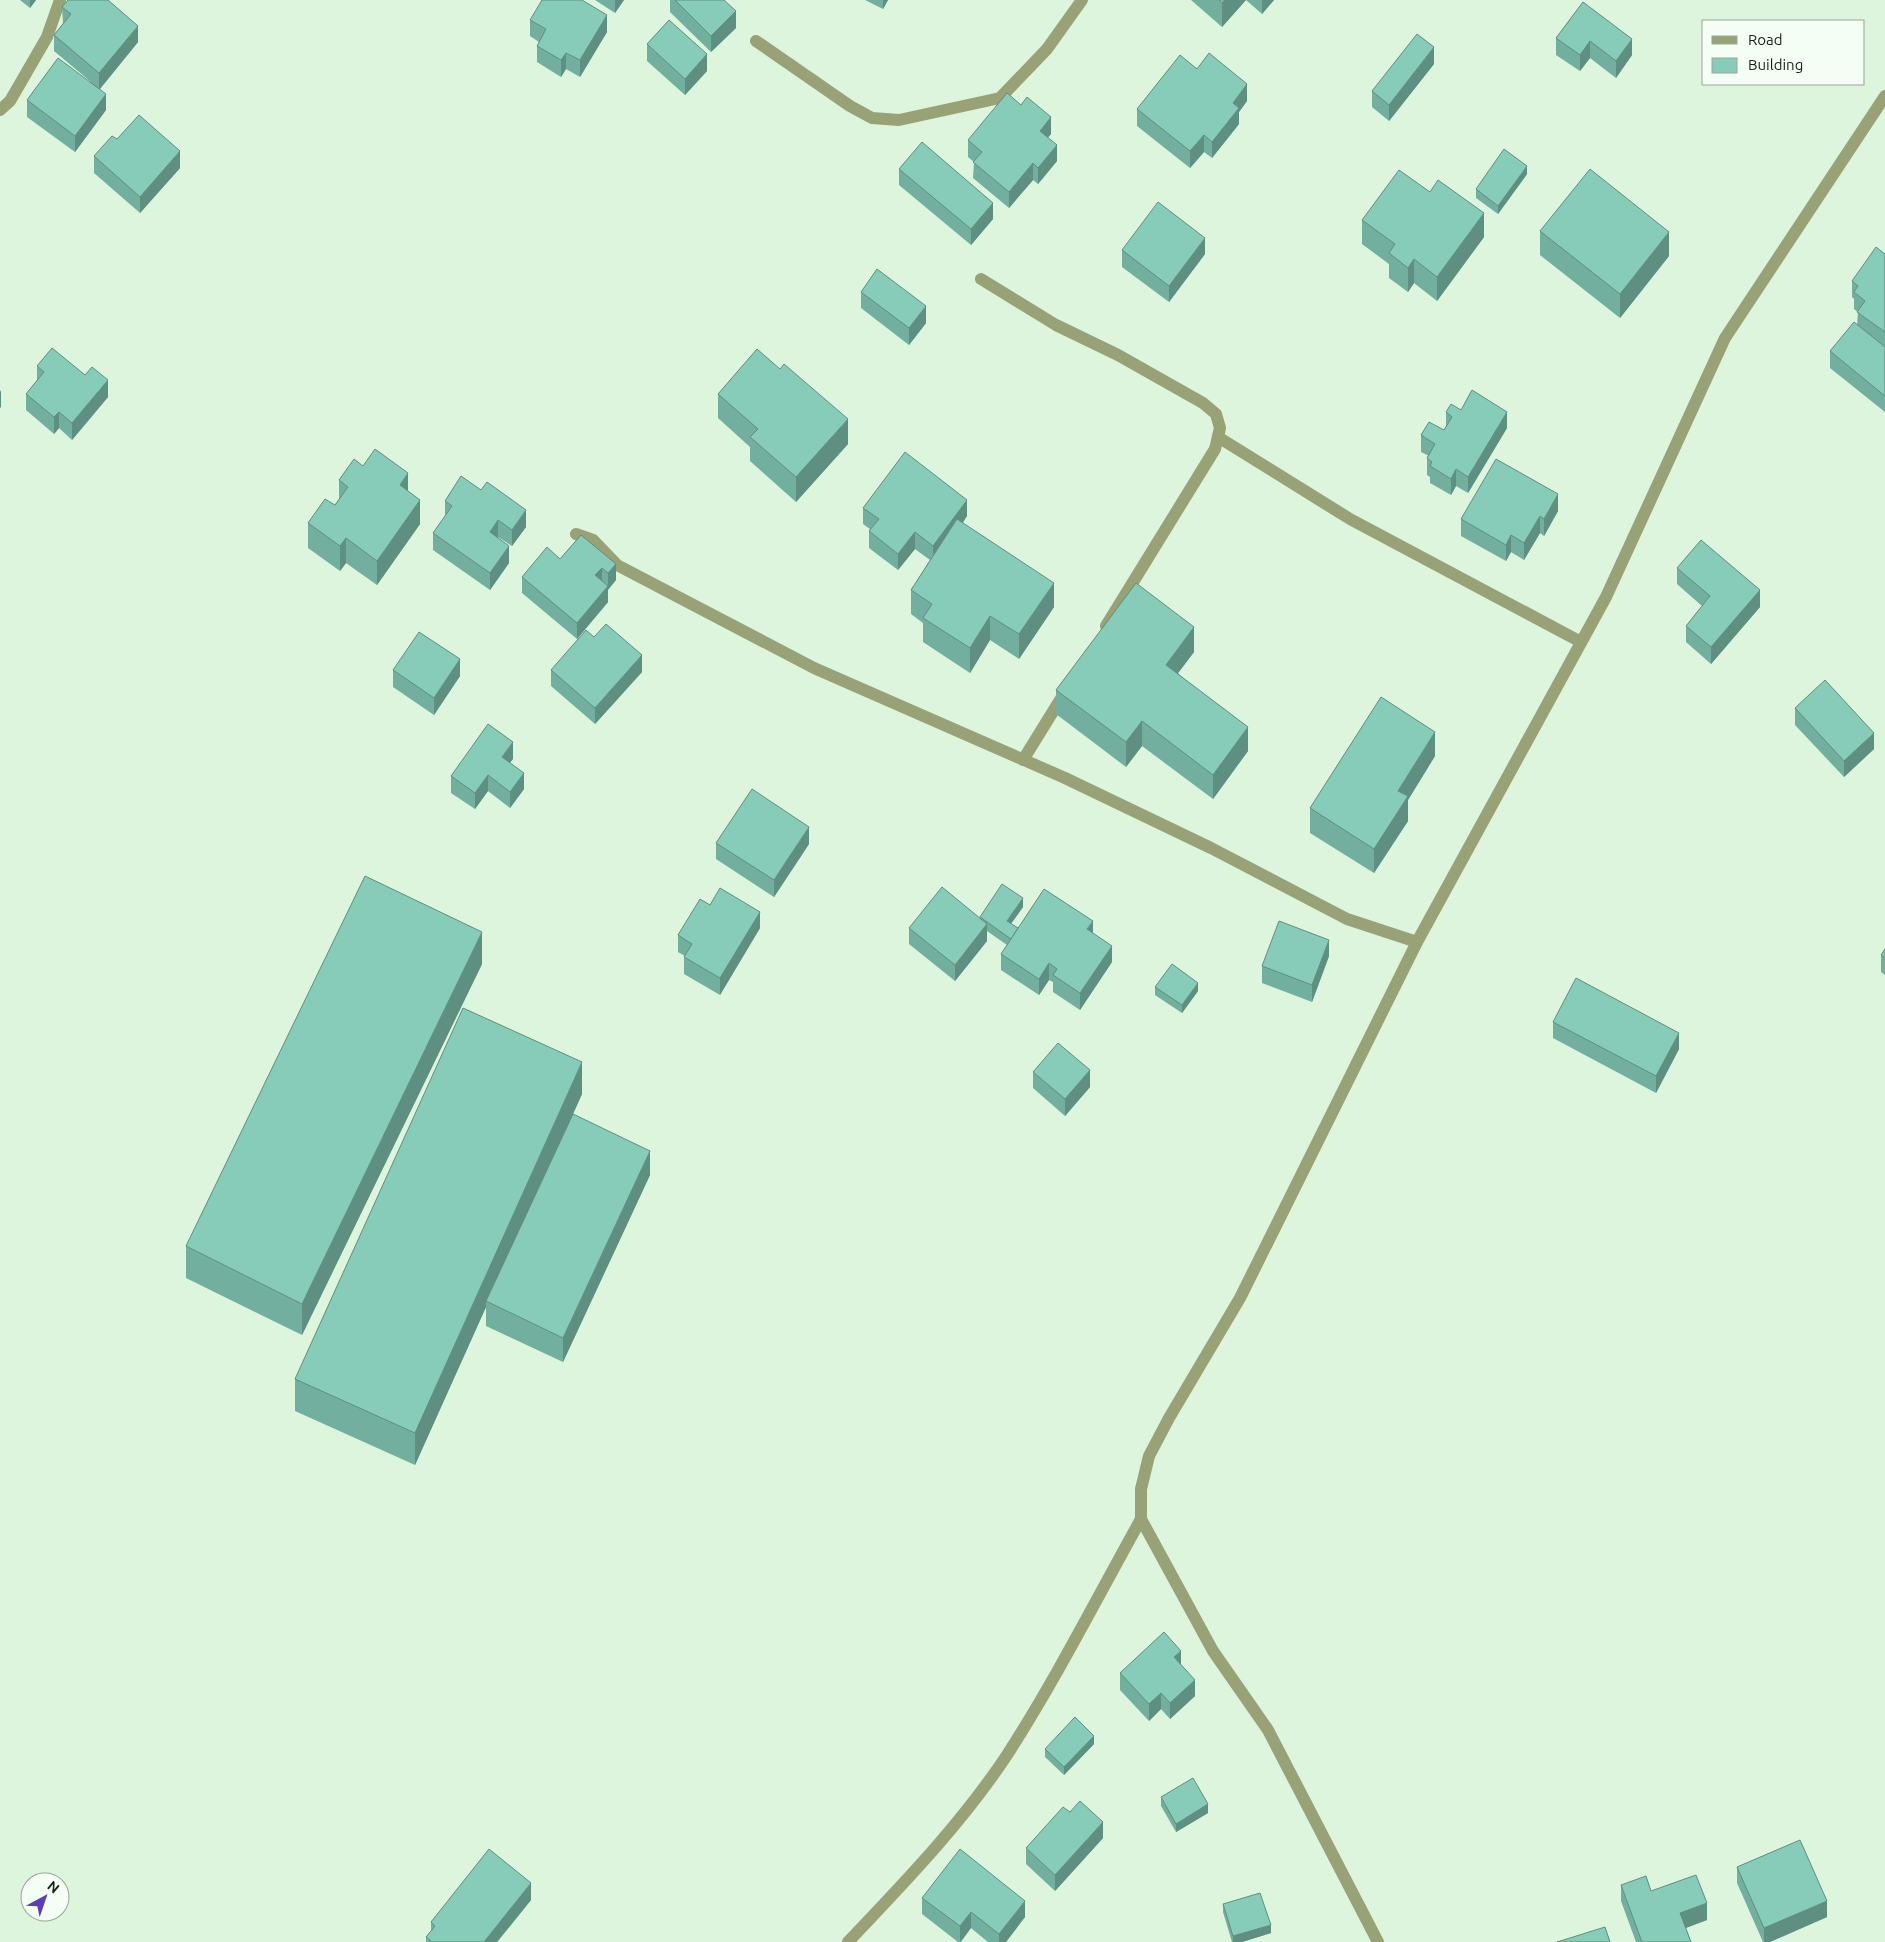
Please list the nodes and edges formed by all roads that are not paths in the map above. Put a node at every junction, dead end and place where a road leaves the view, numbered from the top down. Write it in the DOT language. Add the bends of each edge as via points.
graph roads {
  1 [pos="60,0"];
  2 [pos="1082,0"];
  3 [pos="756,41"];
  4 [pos="1885,96"];
  5 [pos="0,110"];
  6 [pos="981,279"];
  7 [pos="1218,437"];
  8 [pos="576,534"];
  9 [pos="1101,634"];
  10 [pos="1582,642"];
  11 [pos="1070,684"];
  12 [pos="1023,760"];
  13 [pos="1417,942"];
  14 [pos="1141,1518"];
  15 [pos="848,1942"];
  16 [pos="1378,1942"];
  1 -- 5 [label="street" via="47,37 10,100"];
  2 -- 3 [label="street" via="1047,49 1000,98 899,120 872,118 850,106"];
  4 -- 10 [label="street" via="1725,338 1606,597"];
  6 -- 7 [label="street" via="1056,325 1118,355 1203,403 1216,414 1220,428"];
  7 -- 9 [label="street" via="1216,449"];
  7 -- 10 [label="street" via="1350,519"];
  8 -- 12 [label="street" via="592,540 617,565 814,668"];
  10 -- 13 [label="street"];
  11 -- 12 [label="street"];
  12 -- 13 [label="street" via="1211,848 1346,919"];
  13 -- 14 [label="street" via="1240,1298 1149,1456 1141,1489"];
  14 -- 15 [label="street" via="1006,1756 970,1806 909,1878"];
  14 -- 16 [label="street" via="1213,1651 1268,1730"];
}
